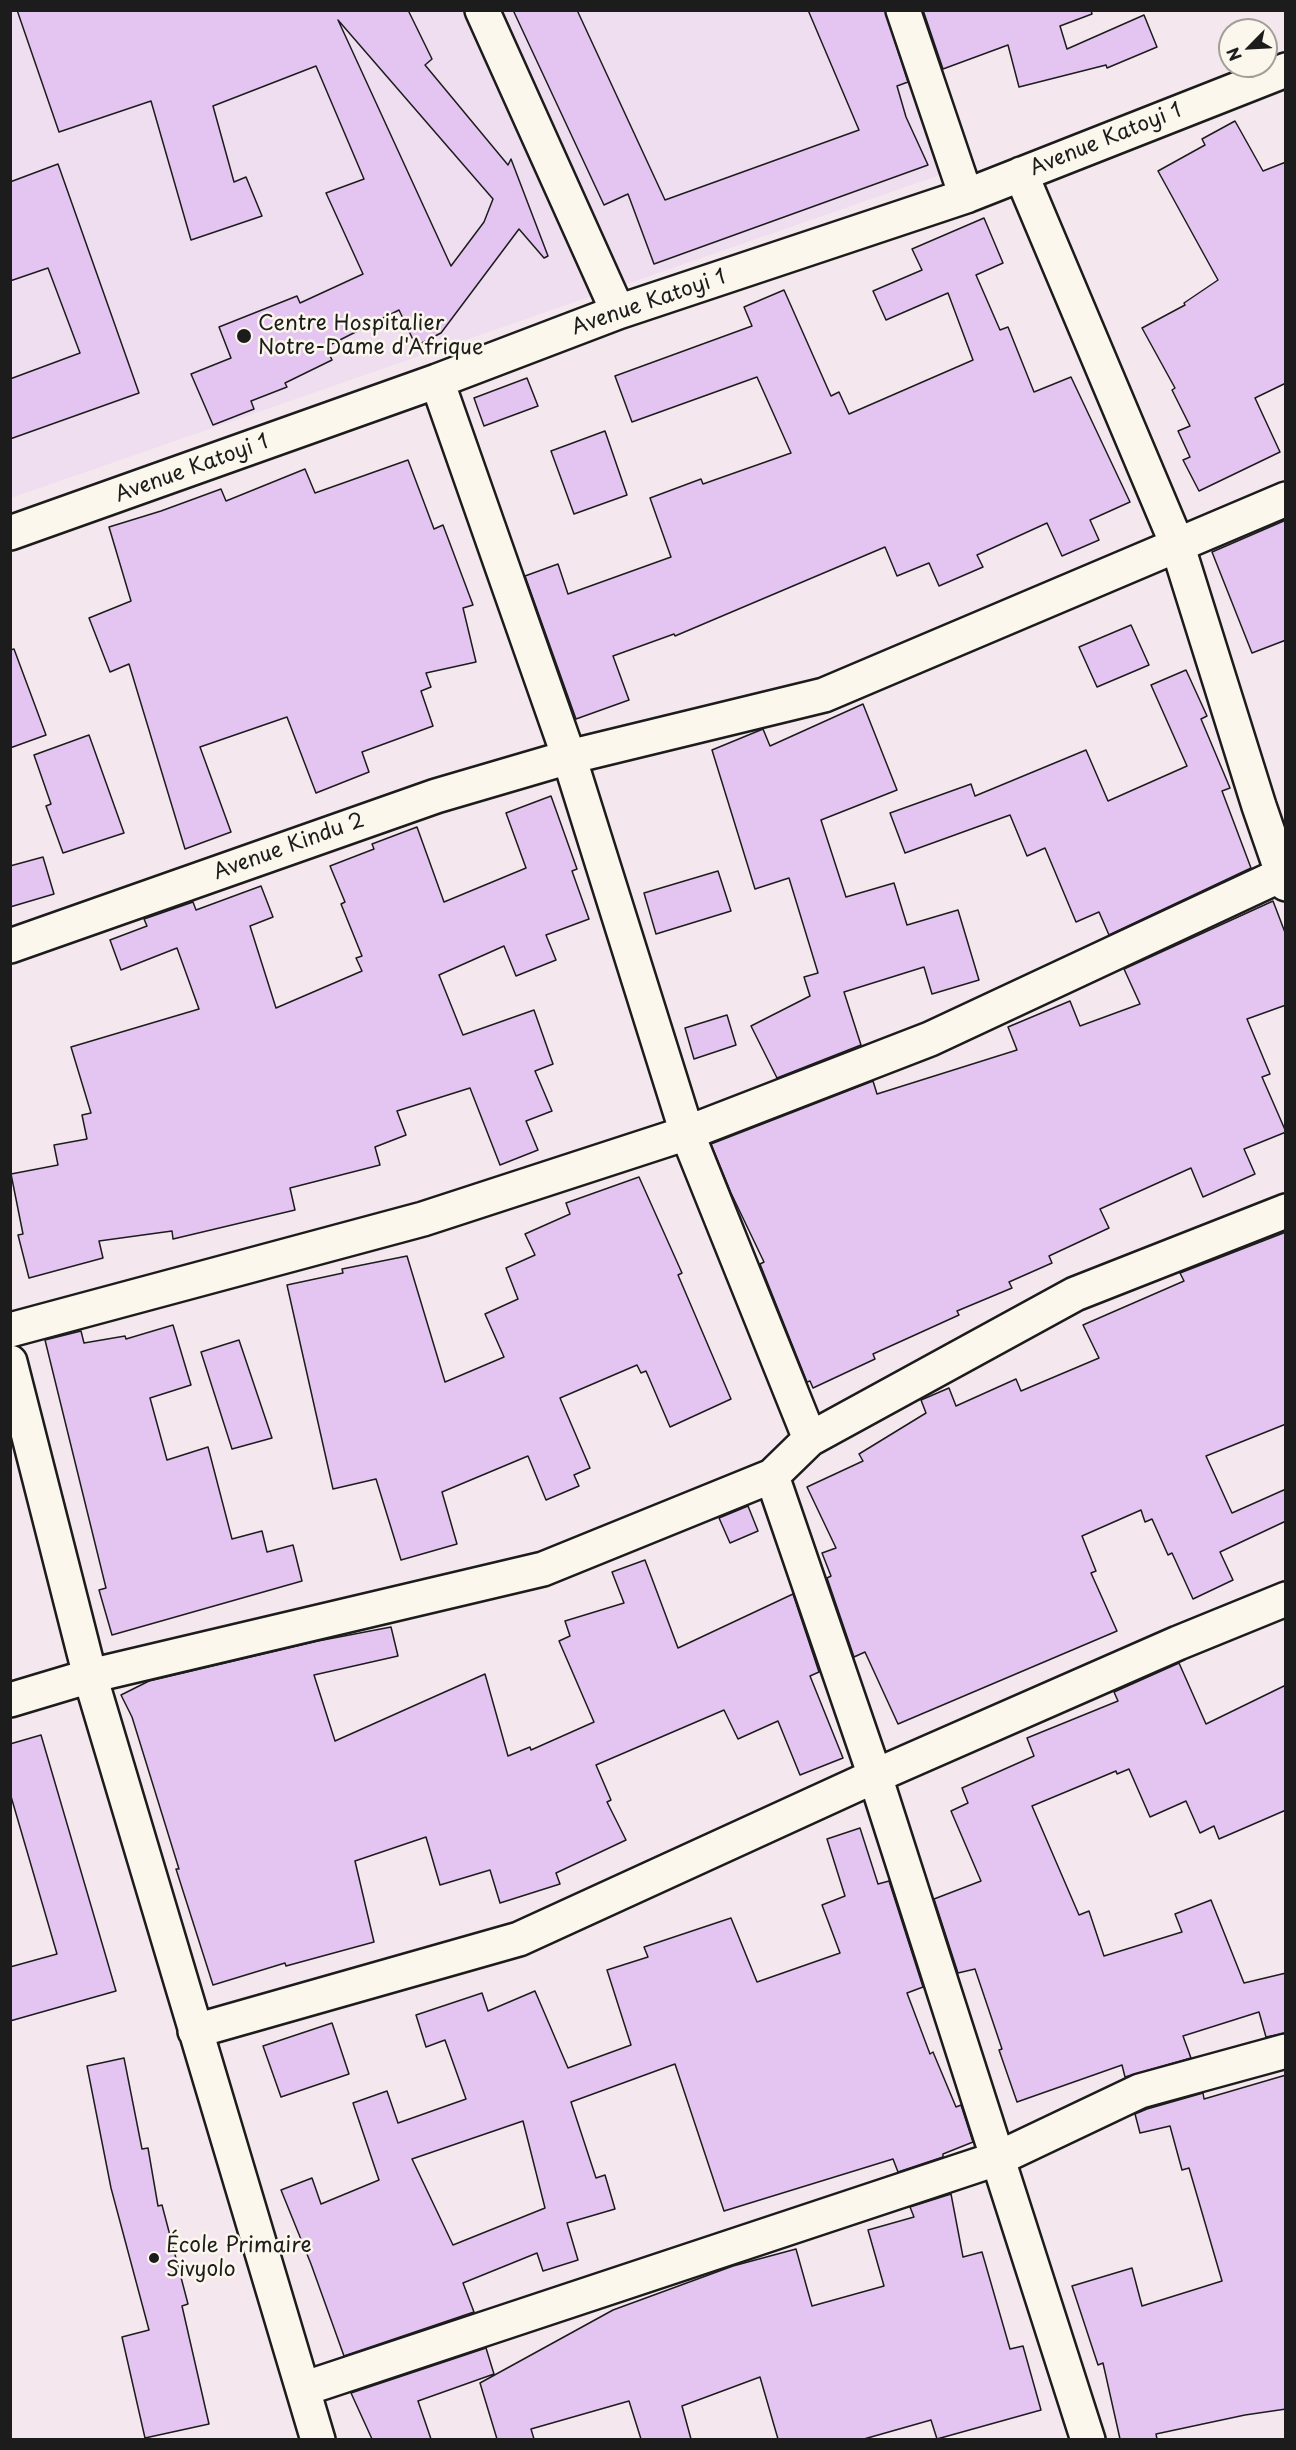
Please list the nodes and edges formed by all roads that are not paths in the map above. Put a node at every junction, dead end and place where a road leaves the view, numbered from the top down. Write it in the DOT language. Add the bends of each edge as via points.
graph roads {
  1 [pos="482,10"];
  2 [pos="903,10"];
  3 [pos="1286,70"];
  4 [pos="1021,174"];
  5 [pos="966,196"];
  6 [pos="618,312"];
  7 [pos="437,381"];
  8 [pos="1286,499"];
  9 [pos="10,533"];
  10 [pos="1177,544"];
  11 [pos="569,757"];
  12 [pos="1272,802"];
  13 [pos="1284,879"];
  14 [pos="10,946"];
  15 [pos="687,1133"];
  16 [pos="1286,1211"];
  17 [pos="10,1330"];
  18 [pos="10,1362"];
  19 [pos="810,1439"];
  20 [pos="772,1476"];
  21 [pos="1286,1599"];
  22 [pos="90,1676"];
  23 [pos="10,1700"];
  24 [pos="875,1776"];
  25 [pos="195,2031"];
  26 [pos="1286,2051"];
  27 [pos="999,2158"];
  28 [pos="303,2389"];
  29 [pos="318,2439"];
  30 [pos="1088,2439"];
  1 -- 6 [label="street"];
  2 -- 5 [label="street"];
  3 -- 4 [label="street, Avenue Katoyi 1"];
  4 -- 5 [label="street, Avenue Katoyi 1"];
  4 -- 10 [label="street"];
  5 -- 6 [label="street, Avenue Katoyi 1"];
  6 -- 7 [label="street, Avenue Katoyi 1"];
  7 -- 9 [label="street, Avenue Katoyi 1"];
  7 -- 11 [label="street"];
  8 -- 10 [label="street, Avenue Kindu 2"];
  10 -- 11 [label="street, Avenue Kindu 2" via="824,695"];
  10 -- 12 [label="street"];
  11 -- 14 [label="street, Avenue Kindu 2" via="418,801"];
  11 -- 15 [label="street"];
  12 -- 13 [label="street"];
  13 -- 15 [label="street" via="930,1039"];
  15 -- 17 [label="street" via="423,1219"];
  15 -- 19 [label="street"];
  16 -- 19 [label="street" via="1075,1294"];
  18 -- 22 [label="street"];
  19 -- 20 [label="street"];
  20 -- 22 [label="street" via="543,1569"];
  20 -- 24 [label="street"];
  21 -- 24 [label="street"];
  22 -- 23 [label="street"];
  22 -- 25 [label="street"];
  24 -- 25 [label="street" via="519,1939"];
  24 -- 27 [label="street"];
  25 -- 28 [label="street"];
  26 -- 27 [label="street" via="1140,2091"];
  27 -- 28 [label="street"];
  27 -- 30 [label="street"];
  28 -- 29 [label="street"];
}
